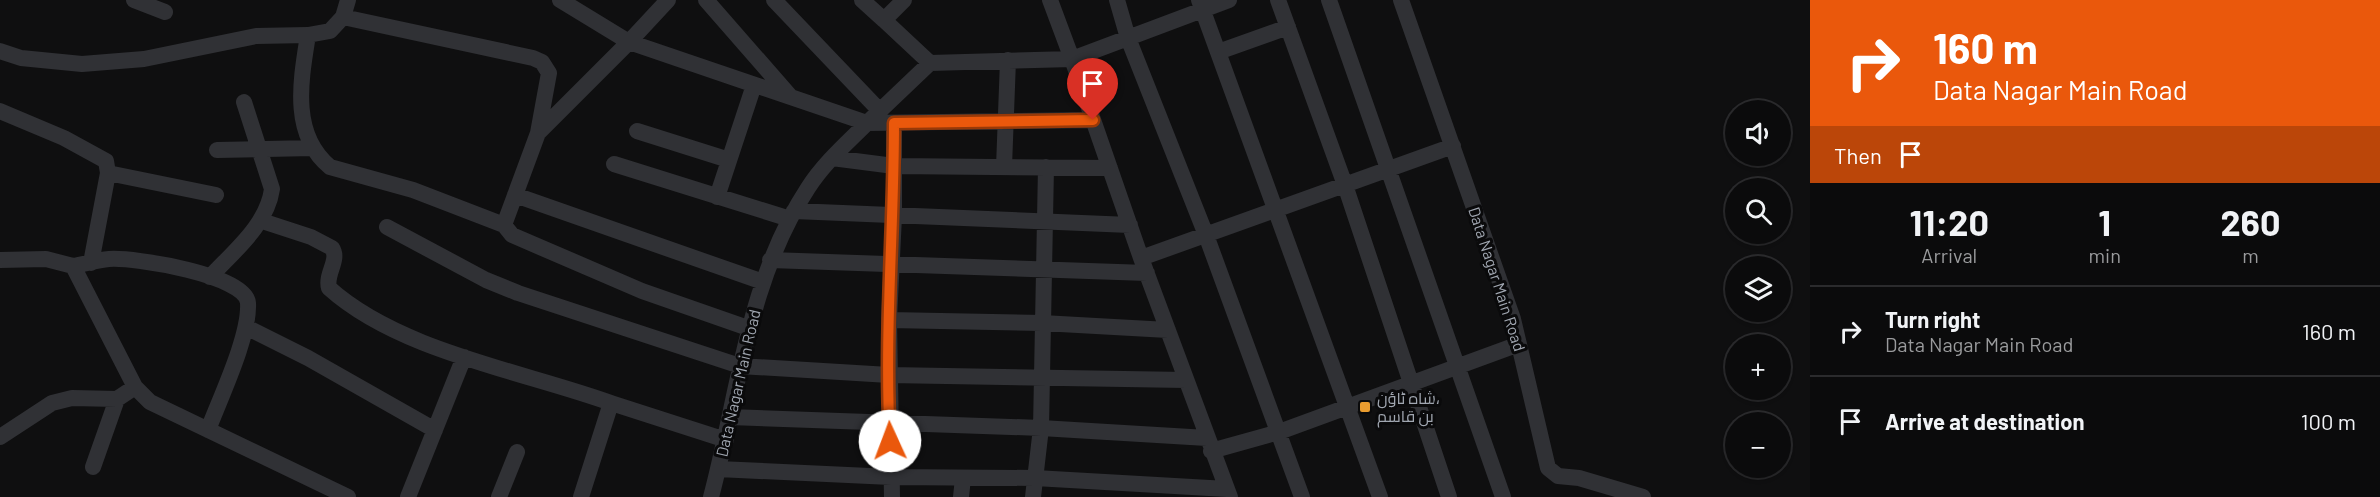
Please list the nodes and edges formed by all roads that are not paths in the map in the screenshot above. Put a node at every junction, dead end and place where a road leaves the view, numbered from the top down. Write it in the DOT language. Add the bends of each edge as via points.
graph roads {
  1 [pos="134,0"];
  2 [pos="348,0"];
  3 [pos="560,0"];
  4 [pos="706,0"];
  5 [pos="774,0"];
  6 [pos="862,0"];
  7 [pos="904,0"];
  8 [pos="1050,0"];
  9 [pos="1117,0"];
  10 [pos="1229,0"];
  11 [pos="1278,0"];
  12 [pos="1329,0"];
  13 [pos="1401,0"];
  14 [pos="660,3"];
  15 [pos="1201,5"];
  16 [pos="165,12"];
  17 [pos="343,17"];
  18 [pos="884,20"];
  19 [pos="1288,27"];
  20 [pos="308,35"];
  21 [pos="1128,38"];
  22 [pos="629,42"];
  23 [pos="0,51"];
  24 [pos="1218,52"];
  25 [pos="1072,58"];
  26 [pos="1008,60"];
  27 [pos="930,63"];
  28 [pos="754,84"];
  29 [pos="790,97"];
  30 [pos="244,102"];
  31 [pos="0,111"];
  32 [pos="880,111"];
  33 [pos="1093,120"];
  34 [pos="1006,122"];
  35 [pos="867,123"];
  36 [pos="894,123"];
  37 [pos="636,131"];
  38 [pos="538,133"];
  39 [pos="1452,146"];
  40 [pos="259,147"];
  41 [pos="313,148"];
  42 [pos="217,150"];
  43 [pos="832,158"];
  44 [pos="729,160"];
  45 [pos="614,164"];
  46 [pos="894,166"];
  47 [pos="1004,167"];
  48 [pos="1046,168"];
  49 [pos="1110,168"];
  50 [pos="1388,169"];
  51 [pos="108,173"];
  52 [pos="1345,185"];
  53 [pos="216,195"];
  54 [pos="515,195"];
  55 [pos="717,197"];
  56 [pos="1274,210"];
  57 [pos="792,215"];
  58 [pos="894,216"];
  59 [pos="262,221"];
  60 [pos="1045,222"];
  61 [pos="504,225"];
  62 [pos="1130,225"];
  63 [pos="387,227"];
  64 [pos="1206,235"];
  65 [pos="0,260"];
  66 [pos="770,260"];
  67 [pos="91,263"];
  68 [pos="73,266"];
  69 [pos="1144,266"];
  70 [pos="890,267"];
  71 [pos="1043,271"];
  72 [pos="210,277"];
  73 [pos="763,282"];
  74 [pos="889,320"];
  75 [pos="1042,324"];
  76 [pos="246,327"];
  77 [pos="748,328"];
  78 [pos="1168,330"];
  79 [pos="1519,344"];
  80 [pos="464,357"];
  81 [pos="740,366"];
  82 [pos="1456,367"];
  83 [pos="889,375"];
  84 [pos="1042,376"];
  85 [pos="1186,380"];
  86 [pos="1412,383"];
  87 [pos="135,387"];
  88 [pos="117,399"];
  89 [pos="611,403"];
  90 [pos="1347,407"];
  91 [pos="730,417"];
  92 [pos="889,424"];
  93 [pos="1041,428"];
  94 [pos="208,430"];
  95 [pos="435,430"];
  96 [pos="1279,432"];
  97 [pos="0,437"];
  98 [pos="726,440"];
  99 [pos="1209,445"];
  100 [pos="517,452"];
  101 [pos="93,467"];
  102 [pos="718,469"];
  103 [pos="891,477"];
  104 [pos="963,478"];
  105 [pos="1035,478"];
  106 [pos="1609,492"];
  107 [pos="1229,493"];
  108 [pos="348,497"];
  109 [pos="408,497"];
  110 [pos="499,497"];
  111 [pos="581,497"];
  112 [pos="711,497"];
  113 [pos="892,497"];
  114 [pos="961,497"];
  115 [pos="1033,497"];
  116 [pos="1302,497"];
  117 [pos="1380,497"];
  118 [pos="1449,497"];
  119 [pos="1503,497"];
  120 [pos="1642,497"];
  1 -- 16 [label="street"];
  2 -- 17 [label="street"];
  3 -- 22 [label="street"];
  4 -- 29 [label="street"];
  5 -- 32 [label="street"];
  6 -- 18 [label="street"];
  7 -- 18 [label="street"];
  8 -- 25 [label="street"];
  9 -- 21 [label="street"];
  10 -- 15 [label="street"];
  11 -- 19 [label="street"];
  12 -- 50 [label="street"];
  13 -- 39 [label="street, Data Nagar Main Road"];
  14 -- 22 [label="street"];
  15 -- 21 [label="street"];
  15 -- 24 [label="street"];
  17 -- 20 [label="street" via="330,31"];
  17 -- 38 [label="street" via="542,62 549,74"];
  18 -- 27 [label="street"];
  19 -- 24 [label="street"];
  19 -- 52 [label="street"];
  20 -- 23 [label="street" via="256,36 144,59 82,64 21,58"];
  20 -- 41 [label="street" via="299,90 303,120"];
  21 -- 25 [label="street"];
  21 -- 64 [label="street"];
  22 -- 28 [label="street"];
  22 -- 38 [label="street"];
  24 -- 56 [label="street"];
  25 -- 26 [label="street"];
  25 -- 33 [label="street"];
  26 -- 27 [label="street"];
  26 -- 34 [label="street"];
  27 -- 32 [label="street, Data Nagar Main Road"];
  28 -- 29 [label="street"];
  28 -- 44 [label="street"];
  29 -- 35 [label="street"];
  30 -- 40 [label="street"];
  31 -- 51 [label="street" via="101,157"];
  32 -- 35 [label="street, Data Nagar Main Road"];
  33 -- 34 [label="street"];
  33 -- 49 [label="street"];
  34 -- 36 [label="street"];
  34 -- 47 [label="street"];
  35 -- 36 [label="street"];
  35 -- 43 [label="street, Data Nagar Main Road"];
  36 -- 46 [label="street"];
  37 -- 44 [label="street"];
  38 -- 54 [label="street"];
  39 -- 50 [label="street"];
  39 -- 79 [label="street, Data Nagar Main Road"];
  40 -- 41 [label="street"];
  40 -- 42 [label="street"];
  40 -- 59 [label="street" via="272,189"];
  41 -- 61 [label="street" via="330,167 413,190"];
  43 -- 46 [label="street"];
  43 -- 57 [label="street, Data Nagar Main Road"];
  44 -- 55 [label="street"];
  45 -- 55 [label="street"];
  46 -- 47 [label="street"];
  46 -- 58 [label="street"];
  47 -- 48 [label="street"];
  48 -- 49 [label="street"];
  48 -- 60 [label="street"];
  49 -- 62 [label="street"];
  50 -- 52 [label="street"];
  50 -- 82 [label="street"];
  51 -- 53 [label="street"];
  51 -- 67 [label="street"];
  52 -- 56 [label="street"];
  52 -- 86 [label="street"];
  54 -- 61 [label="street"];
  54 -- 73 [label="street"];
  55 -- 57 [label="street"];
  56 -- 64 [label="street"];
  56 -- 90 [label="street"];
  57 -- 58 [label="street"];
  57 -- 66 [label="street, Data Nagar Main Road"];
  58 -- 60 [label="street"];
  58 -- 70 [label="street"];
  59 -- 72 [label="street"];
  59 -- 80 [label="street" via="332,248 335,257 327,282 329,288 373,321"];
  60 -- 62 [label="street"];
  60 -- 71 [label="street"];
  61 -- 77 [label="street" via="521,240 642,291"];
  62 -- 69 [label="street"];
  63 -- 81 [label="street" via="518,293"];
  64 -- 69 [label="street"];
  64 -- 96 [label="street"];
  65 -- 68 [label="street" via="46,259"];
  66 -- 70 [label="street"];
  66 -- 73 [label="street, Data Nagar Main Road"];
  67 -- 68 [label="street"];
  67 -- 72 [label="street" via="111,259 148,262"];
  68 -- 87 [label="street"];
  69 -- 71 [label="street"];
  69 -- 78 [label="street"];
  70 -- 71 [label="street"];
  70 -- 74 [label="street"];
  71 -- 75 [label="street"];
  72 -- 76 [label="street" via="229,281 247,297"];
  73 -- 77 [label="street, Data Nagar Main Road"];
  74 -- 75 [label="street"];
  74 -- 83 [label="street"];
  75 -- 78 [label="street"];
  75 -- 84 [label="street"];
  76 -- 94 [label="street"];
  76 -- 95 [label="street"];
  77 -- 81 [label="street, Data Nagar Main Road"];
  78 -- 85 [label="street"];
  79 -- 82 [label="street"];
  79 -- 106 [label="street, Data Nagar Main Road" via="1548,468 1558,476 1579,478"];
  80 -- 89 [label="street"];
  80 -- 95 [label="street"];
  81 -- 83 [label="street"];
  81 -- 91 [label="street, Data Nagar Main Road"];
  82 -- 86 [label="street"];
  82 -- 119 [label="street"];
  83 -- 84 [label="street"];
  83 -- 92 [label="street"];
  84 -- 85 [label="street"];
  84 -- 93 [label="street"];
  85 -- 99 [label="street"];
  86 -- 90 [label="street"];
  86 -- 118 [label="street"];
  87 -- 88 [label="street"];
  87 -- 94 [label="street" via="150,402"];
  88 -- 97 [label="street" via="72,398 52,403"];
  88 -- 101 [label="street"];
  89 -- 98 [label="street"];
  89 -- 111 [label="street"];
  90 -- 96 [label="street"];
  90 -- 117 [label="street"];
  91 -- 92 [label="street"];
  91 -- 98 [label="street, Data Nagar Main Road"];
  92 -- 93 [label="street"];
  92 -- 103 [label="street"];
  93 -- 99 [label="street"];
  93 -- 105 [label="street"];
  94 -- 108 [label="street"];
  95 -- 109 [label="street"];
  96 -- 99 [label="street"];
  96 -- 116 [label="street"];
  98 -- 102 [label="street, Data Nagar Main Road"];
  99 -- 107 [label="street"];
  100 -- 110 [label="street"];
  102 -- 103 [label="street"];
  102 -- 112 [label="street, Data Nagar Main Road"];
  103 -- 104 [label="street"];
  103 -- 113 [label="street"];
  104 -- 105 [label="street"];
  104 -- 114 [label="street"];
  105 -- 107 [label="street"];
  105 -- 115 [label="street"];
  106 -- 120 [label="street, Data Nagar Main Road"];
}
